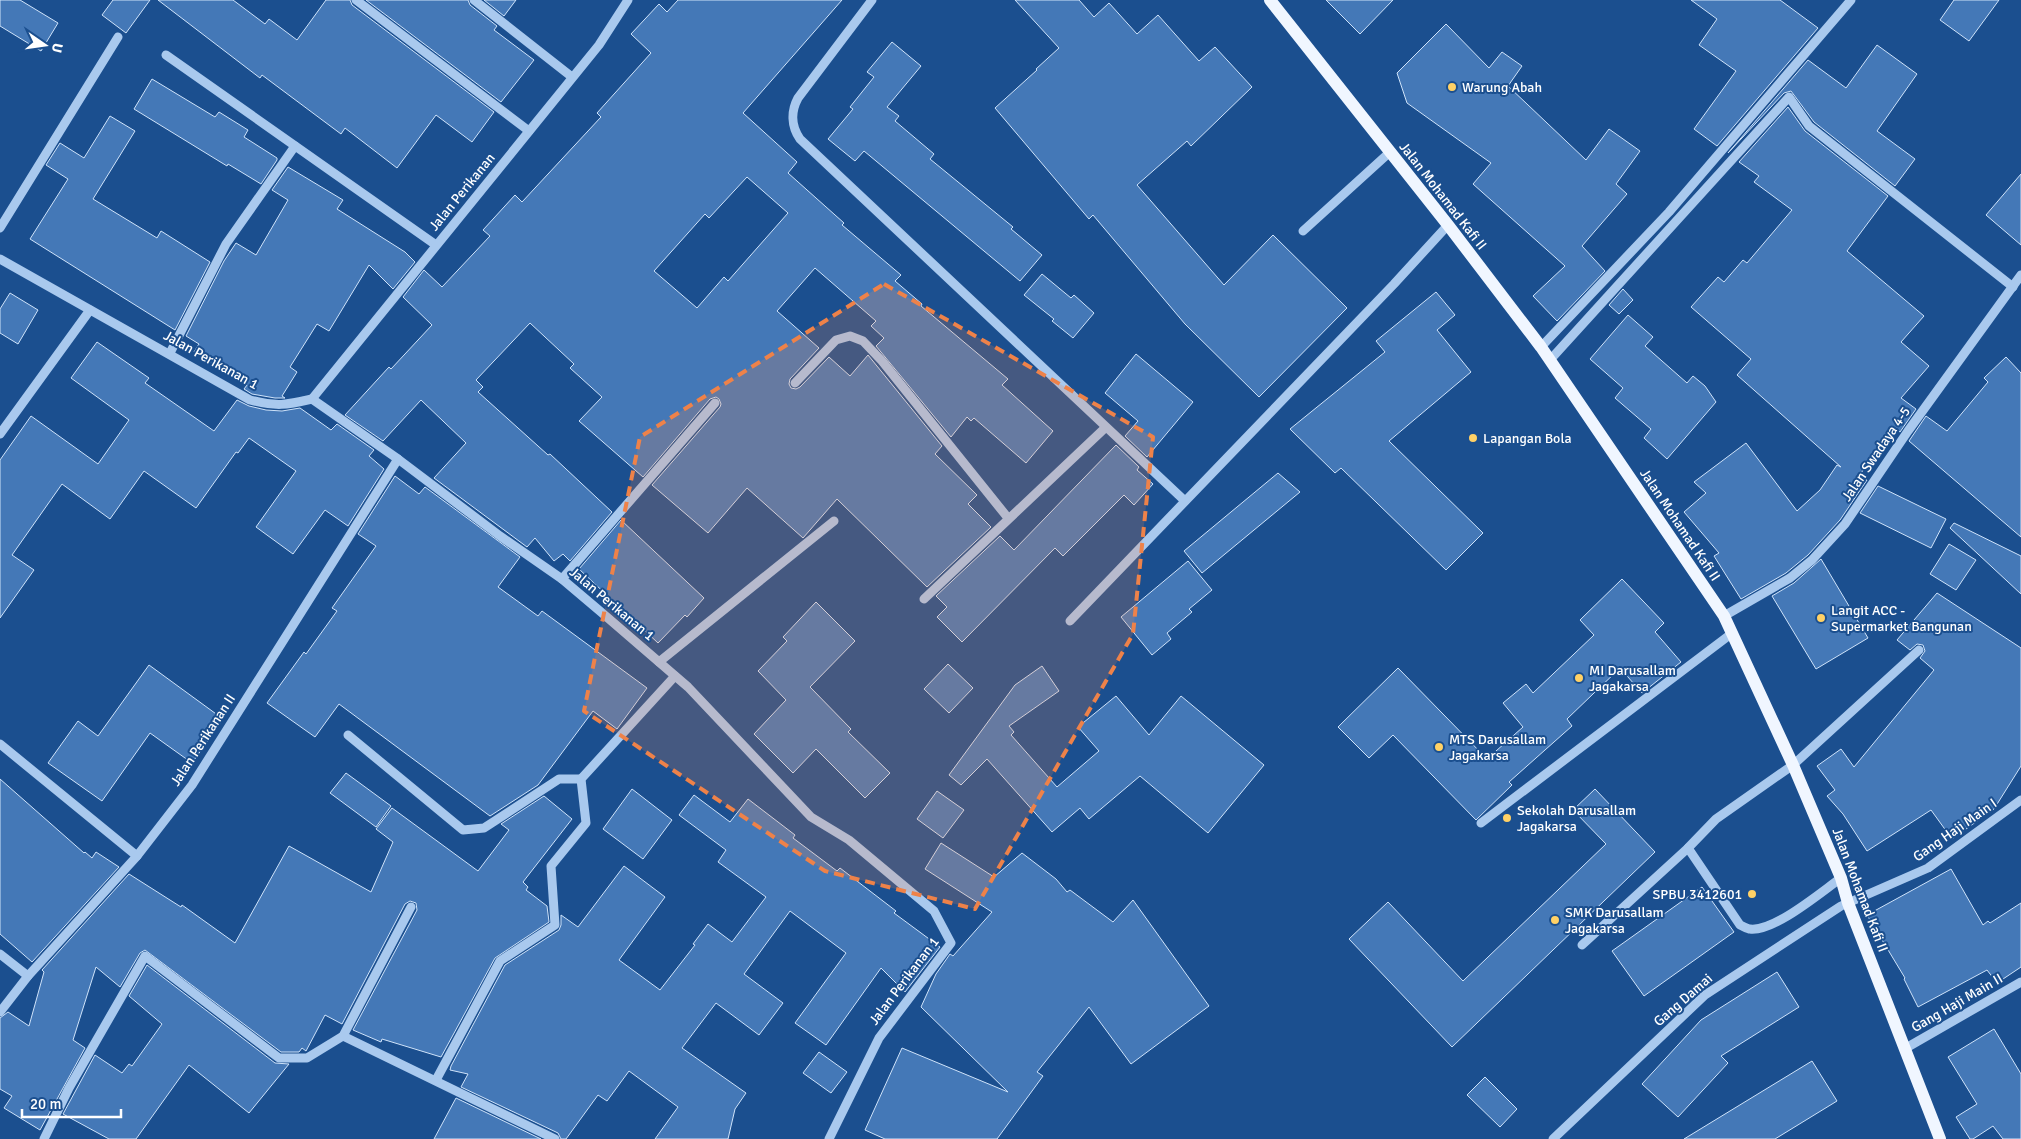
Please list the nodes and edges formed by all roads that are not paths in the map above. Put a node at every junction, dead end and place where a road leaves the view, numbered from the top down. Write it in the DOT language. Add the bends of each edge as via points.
graph roads {
  1 [pos="356,0"];
  2 [pos="474,0"];
  3 [pos="628,0"];
  4 [pos="872,0"];
  5 [pos="1270,0"];
  6 [pos="1851,0"];
  7 [pos="118,37"];
  8 [pos="166,55"];
  9 [pos="572,77"];
  10 [pos="529,131"];
  11 [pos="295,146"];
  12 [pos="1390,152"];
  13 [pos="1448,224"];
  14 [pos="0,228"];
  15 [pos="1303,231"];
  16 [pos="436,245"];
  17 [pos="0,259"];
  18 [pos="2021,275"];
  19 [pos="2013,287"];
  20 [pos="90,310"];
  21 [pos="1541,347"];
  22 [pos="170,353"];
  23 [pos="1550,360"];
  24 [pos="795,383"];
  25 [pos="312,399"];
  26 [pos="715,403"];
  27 [pos="1105,428"];
  28 [pos="0,434"];
  29 [pos="398,459"];
  30 [pos="1185,501"];
  31 [pos="1008,518"];
  32 [pos="834,521"];
  33 [pos="562,579"];
  34 [pos="924,599"];
  35 [pos="1724,616"];
  36 [pos="1070,621"];
  37 [pos="1731,634"];
  38 [pos="1919,650"];
  39 [pos="659,662"];
  40 [pos="675,676"];
  41 [pos="348,735"];
  42 [pos="0,744"];
  43 [pos="1793,765"];
  44 [pos="581,779"];
  45 [pos="2021,800"];
  46 [pos="1481,823"];
  47 [pos="1688,848"];
  48 [pos="137,856"];
  49 [pos="1840,878"];
  50 [pos="1844,905"];
  51 [pos="411,907"];
  52 [pos="1582,945"];
  53 [pos="0,954"];
  54 [pos="28,976"];
  55 [pos="2021,982"];
  56 [pos="0,1012"];
  57 [pos="343,1036"];
  58 [pos="1906,1048"];
  59 [pos="436,1080"];
  60 [pos="44,1139"];
  61 [pos="555,1139"];
  62 [pos="829,1139"];
  63 [pos="1552,1139"];
  64 [pos="1940,1139"];
  1 -- 10 [label="street"];
  2 -- 9 [label="street"];
  3 -- 9 [label="street, Jalan Perikanan" via="599,45"];
  4 -- 27 [label="street" via="798,98 793,109 794,131"];
  5 -- 12 [label="main road, Jalan Mohamad Kafi II"];
  6 -- 21 [label="street" via="1652,231"];
  7 -- 14 [label="street"];
  8 -- 11 [label="street"];
  9 -- 10 [label="street, Jalan Perikanan"];
  10 -- 16 [label="street, Jalan Perikanan"];
  11 -- 16 [label="street"];
  11 -- 22 [label="street" via="226,244"];
  12 -- 13 [label="main road, Jalan Mohamad Kafi II"];
  12 -- 15 [label="street"];
  13 -- 21 [label="main road, Jalan Mohamad Kafi II"];
  13 -- 30 [label="street"];
  16 -- 25 [label="street, Jalan Perikanan"];
  17 -- 20 [label="street, Jalan Perikanan 1"];
  18 -- 19 [label="street, Jalan Swadaya 4-5"];
  19 -- 23 [label="street" via="1809,126 1789,97"];
  19 -- 35 [label="street, Jalan Swadaya 4-5" via="1845,524 1812,560 1790,578"];
  20 -- 22 [label="street, Jalan Perikanan 1"];
  20 -- 28 [label="street"];
  21 -- 23 [label="main road, Jalan Mohamad Kafi II"];
  22 -- 25 [label="street, Jalan Perikanan 1" via="250,400 283,405"];
  23 -- 35 [label="main road, Jalan Mohamad Kafi II"];
  24 -- 31 [label="street" via="836,340 850,336 863,341"];
  25 -- 29 [label="street, Jalan Perikanan 1"];
  26 -- 33 [label="street"];
  27 -- 30 [label="street"];
  27 -- 31 [label="street"];
  29 -- 33 [label="street, Jalan Perikanan 1"];
  29 -- 48 [label="street, Jalan Perikanan II" via="192,785"];
  30 -- 36 [label="street"];
  31 -- 34 [label="street"];
  32 -- 39 [label="street"];
  33 -- 39 [label="street, Jalan Perikanan 1"];
  35 -- 37 [label="main road, Jalan Mohamad Kafi II"];
  37 -- 43 [label="main road, Jalan Mohamad Kafi II"];
  37 -- 46 [label="street"];
  38 -- 43 [label="street"];
  39 -- 40 [label="street, Jalan Perikanan 1"];
  40 -- 44 [label="street"];
  40 -- 62 [label="street, Jalan Perikanan 1" via="811,817 849,840 934,911 951,943 879,1038"];
  41 -- 44 [label="street" via="463,830 484,828 560,779"];
  42 -- 48 [label="street"];
  43 -- 47 [label="street" via="1716,819"];
  43 -- 49 [label="main road, Jalan Mohamad Kafi II"];
  44 -- 59 [label="street" via="586,823 550,866 554,925 500,961"];
  45 -- 50 [label="street, Gang Haji Main I" via="1928,868"];
  47 -- 49 [label="street" via="1740,925 1749,930 1780,921"];
  47 -- 52 [label="street"];
  48 -- 54 [label="street, Jalan Perikanan II"];
  49 -- 50 [label="main road, Jalan Mohamad Kafi II"];
  50 -- 58 [label="main road, Jalan Mohamad Kafi II"];
  50 -- 63 [label="street, Gang Damai" via="1705,995"];
  51 -- 57 [label="street"];
  53 -- 54 [label="street"];
  54 -- 56 [label="street, Jalan Perikanan II"];
  55 -- 58 [label="street, Gang Haji Main II"];
  57 -- 59 [label="street"];
  57 -- 60 [label="street" via="307,1058 279,1058 145,956 69,1088"];
  58 -- 64 [label="main road, Jalan Mohamad Kafi II"];
  59 -- 61 [label="street"];
}
